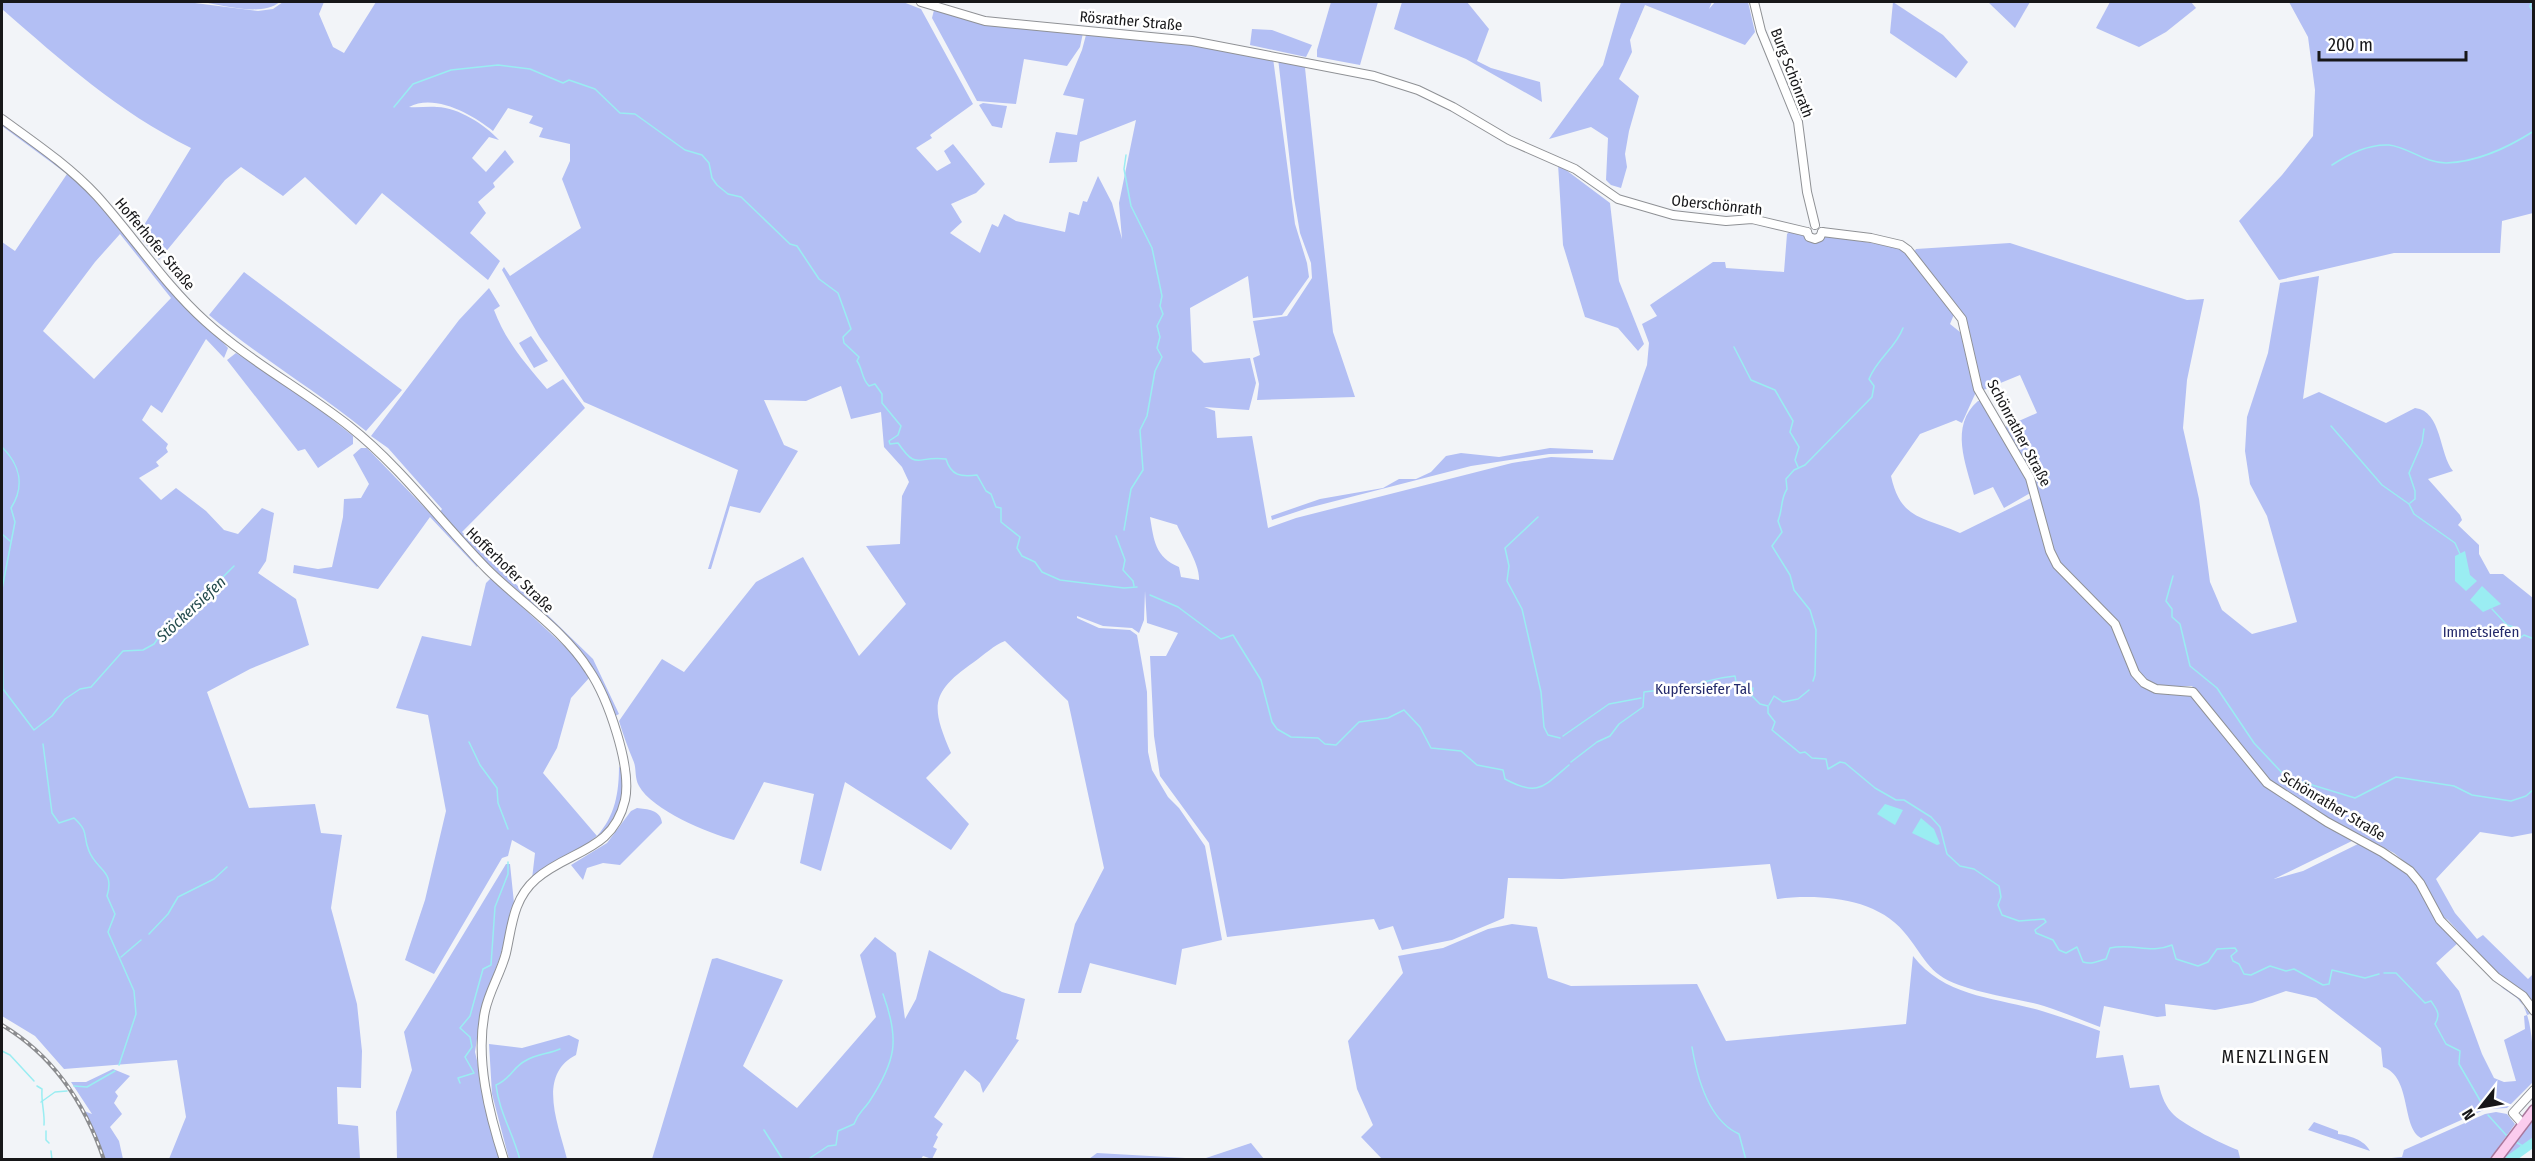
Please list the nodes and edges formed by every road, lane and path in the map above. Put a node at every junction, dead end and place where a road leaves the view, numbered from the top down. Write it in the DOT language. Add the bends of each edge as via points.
graph roads {
  1 [pos="921,2"];
  2 [pos="1754,2"];
  3 [pos="2,119"];
  4 [pos="1624,201"];
  5 [pos="1815,225"];
  6 [pos="1808,232"];
  7 [pos="1822,232"];
  8 [pos="2534,1011"];
  9 [pos="2534,1090"];
  10 [pos="2534,1110"];
  11 [pos="2524,1120"];
  12 [pos="504,1160"];
  13 [pos="2496,1160"];
  1 -- 4 [label="street, Rösrather Straße" via="985,21 1192,41 1339,68 1418,90 1509,140 1575,169"];
  2 -- 5 [label="street, Burg Schönrath" via="1761,31 1798,122"];
  3 -- 12 [label="street, Hofferhofer Straße" via="65,165 90,189 207,324 364,439 489,571 571,647 598,685 623,760 626,795 618,819 607,835 536,878 514,912 504,960 487,1002 483,1025 488,1097"];
  4 -- 6 [label="street, Oberschönrath" via="1673,215 1726,221 1752,219"];
  5 -- 6 [label="street"];
  5 -- 7 [label="street"];
  6 -- 7 [label="street" via="1815,239"];
  7 -- 8 [label="street, Schönrather Straße" via="1854,234 1905,247 1956,310 1966,332 1978,390 2030,478 2054,559 2115,624 2139,678 2156,689 2193,692 2267,783 2410,871 2437,915"];
  9 -- 11 [label="street" via="2516,1109"];
  10 -- 11 [label="main road"];
  11 -- 13 [label="main road"];
}
